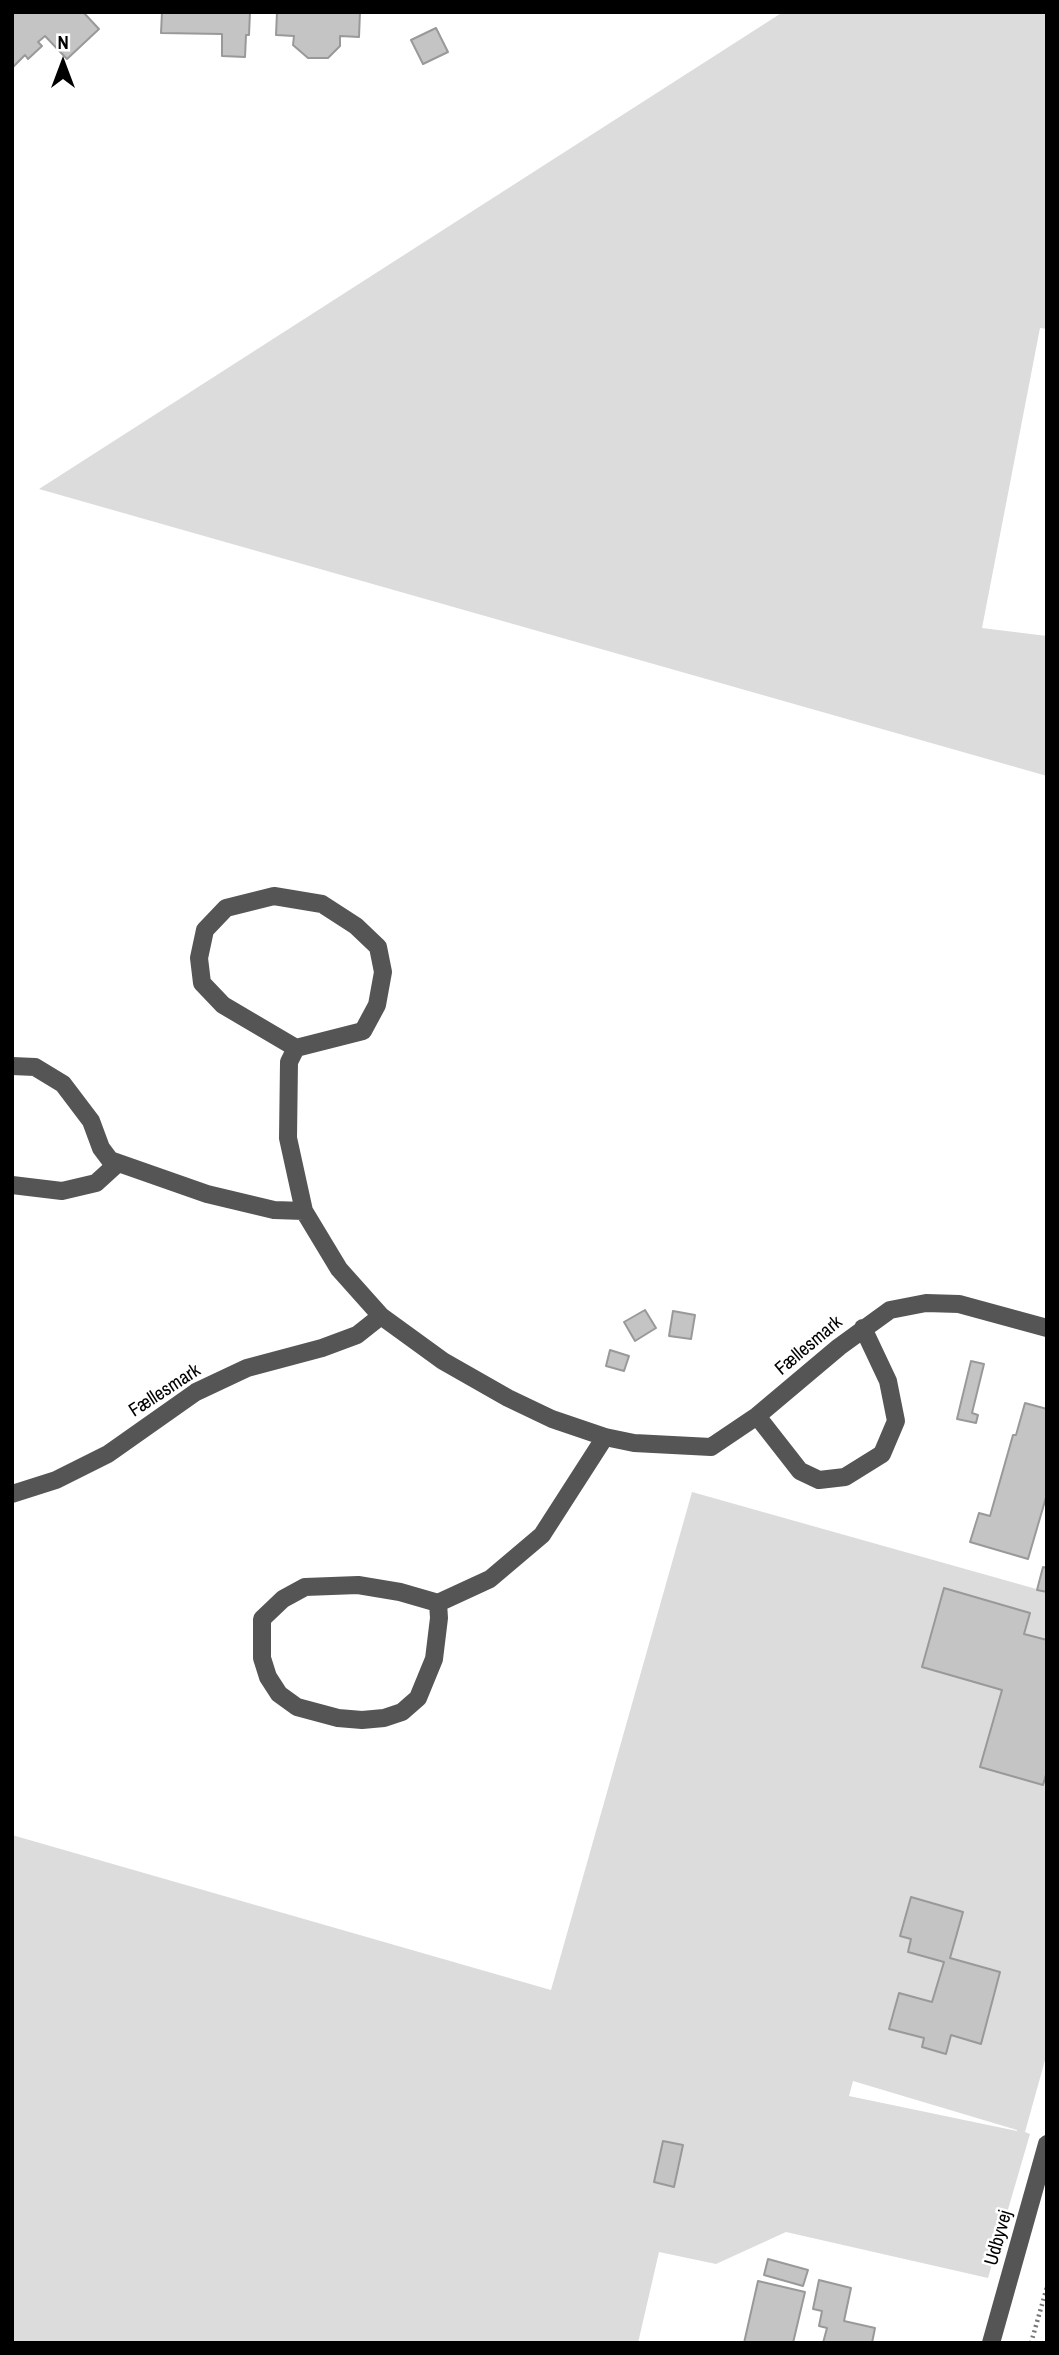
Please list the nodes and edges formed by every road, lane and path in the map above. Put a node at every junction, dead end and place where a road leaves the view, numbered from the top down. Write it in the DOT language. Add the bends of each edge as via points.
graph roads {
  1 [pos="296,1048"];
  2 [pos="12,1066"];
  3 [pos="118,1163"];
  4 [pos="12,1185"];
  5 [pos="304,1211"];
  6 [pos="381,1316"];
  7 [pos="863,1328"];
  8 [pos="1047,1328"];
  9 [pos="757,1416"];
  10 [pos="605,1437"];
  11 [pos="12,1494"];
  12 [pos="438,1603"];
  13 [pos="1047,2144"];
  14 [pos="1047,2287"];
  15 [pos="991,2343"];
  16 [pos="1031,2343"];
  1 -- 1 [label="street" via="223,1005 202,983 199,958 205,930 226,908 274,896 322,904 378,947 383,972 377,1005 363,1031"];
  1 -- 5 [label="street, Fællesmark" via="289,1062 288,1138"];
  2 -- 3 [label="street" via="35,1067 63,1084 91,1121 101,1148"];
  3 -- 4 [label="street" via="96,1183 62,1191"];
  3 -- 5 [label="street" via="207,1194 274,1210"];
  5 -- 6 [label="street, Fællesmark" via="339,1269"];
  6 -- 10 [label="street, Fællesmark" via="443,1361 508,1398"];
  6 -- 11 [label="street, Fællesmark" via="357,1335 247,1368 195,1392 108,1454 56,1480"];
  7 -- 8 [label="street, Fællesmark" via="890,1310 959,1304"];
  7 -- 9 [label="street, Fællesmark"];
  7 -- 9 [label="street" via="888,1381 897,1421 882,1454 845,1477 819,1480 800,1471"];
  9 -- 10 [label="street, Fællesmark" via="711,1447"];
  10 -- 12 [label="street" via="542,1535 490,1579"];
  12 -- 12 [label="street" via="358,1585 305,1587 283,1599 262,1619 262,1658 268,1677 279,1694 297,1707 326,1715 362,1720 402,1712 418,1698 434,1660"];
  13 -- 15 [label="street, Udbyvej"];
  14 -- 16 [label="path"];
}
